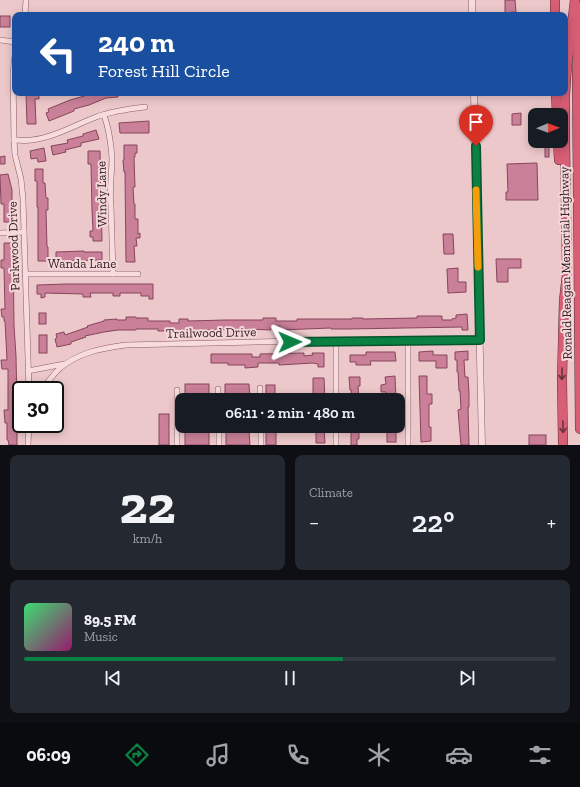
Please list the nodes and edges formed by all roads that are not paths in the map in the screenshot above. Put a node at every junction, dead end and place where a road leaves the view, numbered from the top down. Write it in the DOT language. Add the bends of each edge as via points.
graph roads {
  1 [pos="26,0"];
  2 [pos="472,0"];
  3 [pos="555,0"];
  4 [pos="575,0"];
  5 [pos="579,0"];
  6 [pos="25,12"];
  7 [pos="472,12"];
  8 [pos="555,12"];
  9 [pos="0,40"];
  10 [pos="12,42"];
  11 [pos="568,56"];
  12 [pos="13,96"];
  13 [pos="474,96"];
  14 [pos="556,96"];
  15 [pos="565,96"];
  16 [pos="145,107"];
  17 [pos="557,108"];
  18 [pos="104,115"];
  19 [pos="14,140"];
  20 [pos="558,148"];
  21 [pos="24,232"];
  22 [pos="0,233"];
  23 [pos="25,274"];
  24 [pos="113,274"];
  25 [pos="138,274"];
  26 [pos="564,300"];
  27 [pos="336,340"];
  28 [pos="480,340"];
  29 [pos="408,341"];
  30 [pos="66,363"];
  31 [pos="28,371"];
  32 [pos="29,381"];
  33 [pos="49,381"];
  34 [pos="260,388"];
  35 [pos="218,389"];
  36 [pos="218,393"];
  37 [pos="260,393"];
  38 [pos="336,393"];
  39 [pos="580,429"];
  40 [pos="29,433"];
  41 [pos="177,433"];
  42 [pos="219,433"];
  43 [pos="260,433"];
  44 [pos="336,433"];
  45 [pos="28,445"];
  46 [pos="178,445"];
  47 [pos="219,445"];
  48 [pos="261,445"];
  49 [pos="336,445"];
  50 [pos="408,445"];
  51 [pos="482,445"];
  52 [pos="563,445"];
  1 -- 6 [label="street"];
  2 -- 7 [label="street"];
  3 -- 8 [label="highway"];
  4 -- 11 [label="highway"];
  5 -- 39 [label="highway, Ronald Reagan Memorial Highway" via="577,78"];
  9 -- 10 [label="street"];
  12 -- 19 [label="street, Parkwood Drive"];
  13 -- 28 [label="street"];
  14 -- 17 [label="highway"];
  15 -- 26 [label="highway" via="567,274"];
  16 -- 18 [label="street" via="118,110"];
  18 -- 19 [label="street" via="42,138"];
  18 -- 24 [label="street, Windy Lane" via="109,128 112,159 110,195"];
  19 -- 21 [label="street, Parkwood Drive" via="22,186"];
  20 -- 26 [label="highway"];
  21 -- 22 [label="street"];
  21 -- 23 [label="street, Parkwood Drive"];
  23 -- 24 [label="street, Wanda Lane"];
  23 -- 31 [label="street, Parkwood Drive"];
  24 -- 25 [label="street, Wanda Lane"];
  26 -- 52 [label="highway, one-way"];
  27 -- 29 [label="street, Trailwood Drive"];
  27 -- 30 [label="street, Trailwood Drive" via="126,345 85,354"];
  27 -- 38 [label="street"];
  28 -- 29 [label="street, Trailwood Drive"];
  28 -- 51 [label="street"];
  29 -- 50 [label="street"];
  30 -- 31 [label="street, Trailwood Drive"];
  30 -- 33 [label="street, Trailwood Drive"];
  31 -- 32 [label="street, Parkwood Drive"];
  34 -- 37 [label="street"];
  35 -- 36 [label="street"];
  40 -- 45 [label="street"];
  41 -- 46 [label="street"];
  42 -- 47 [label="street"];
  43 -- 48 [label="street"];
  44 -- 49 [label="street"];
}
